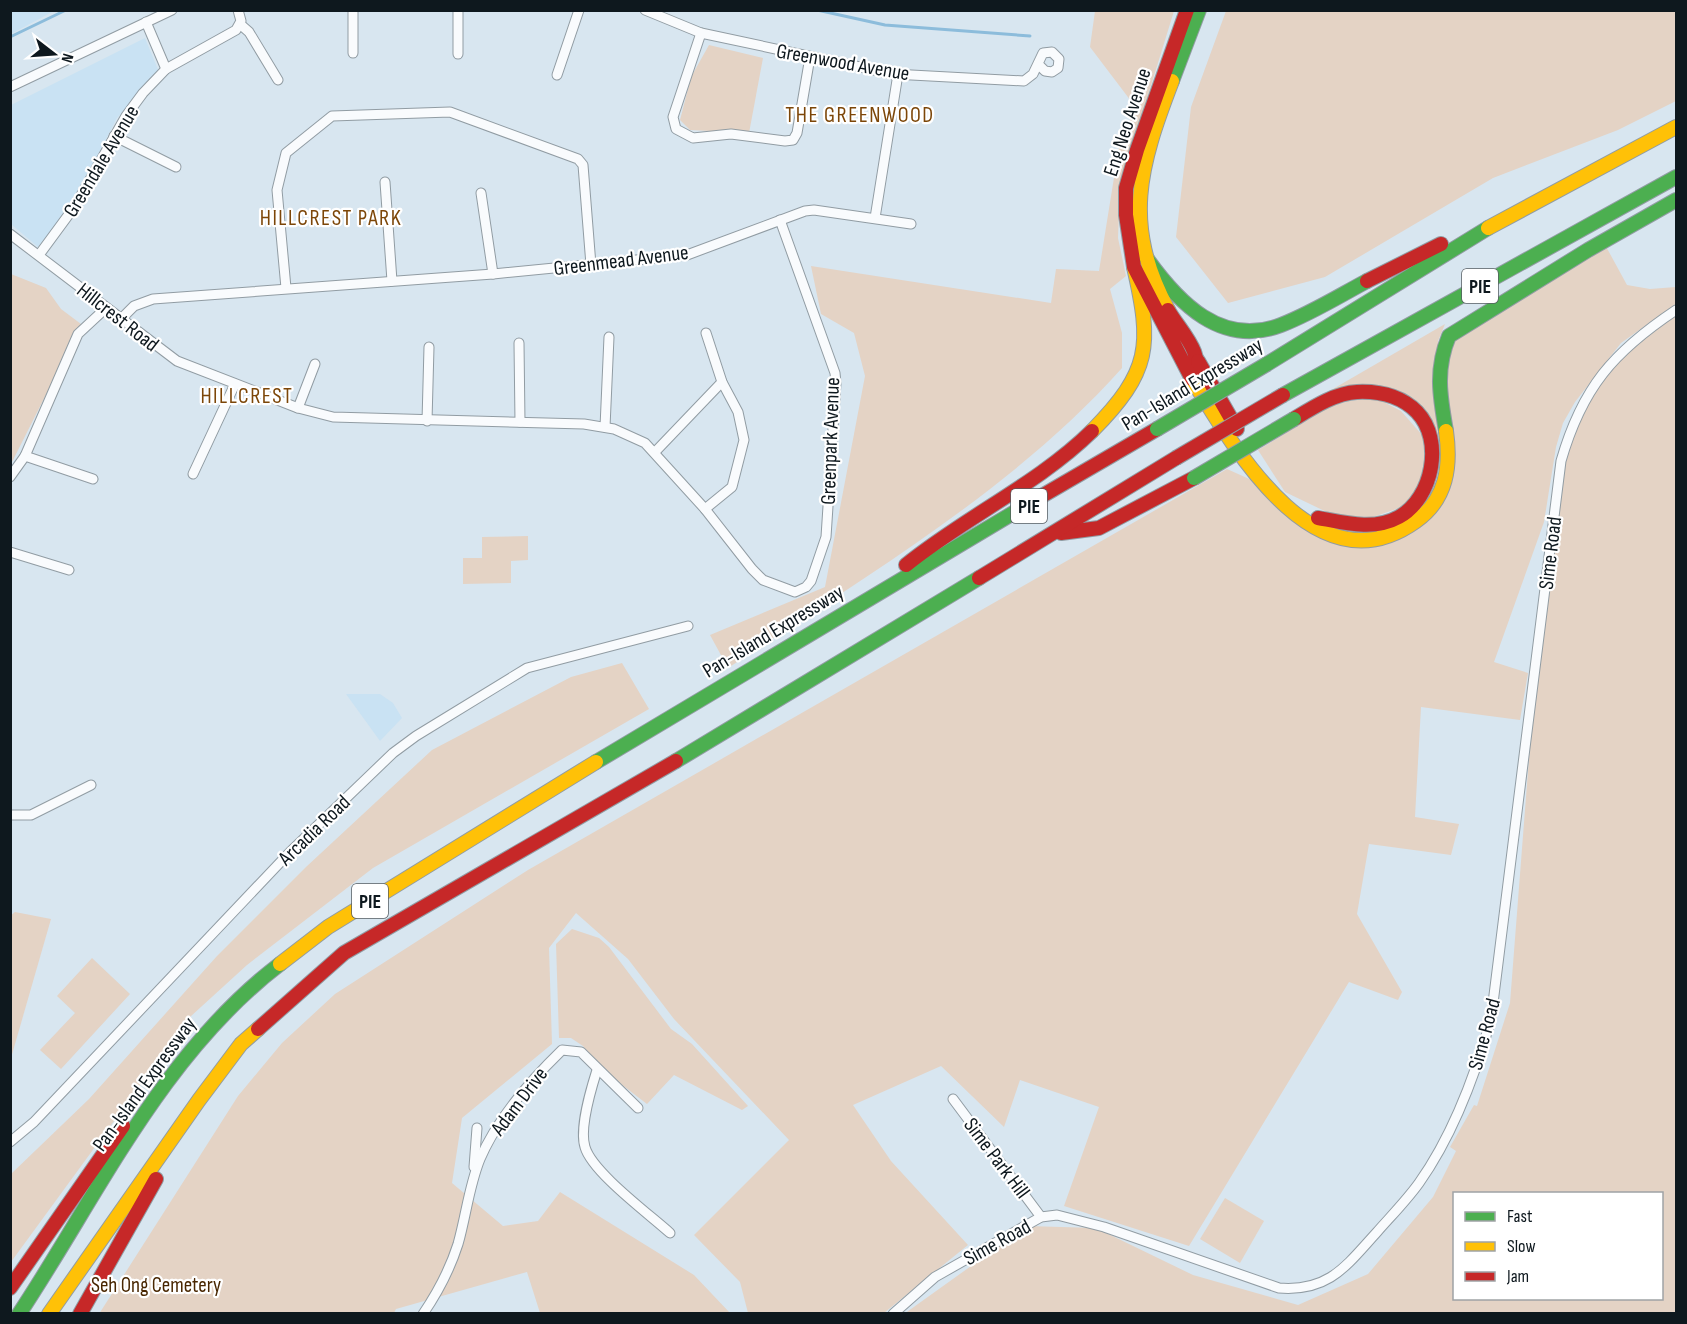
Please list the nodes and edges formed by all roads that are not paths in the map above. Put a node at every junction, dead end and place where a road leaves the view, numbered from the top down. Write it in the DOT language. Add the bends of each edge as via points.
graph roads {
  1 [pos="172,10"];
  2 [pos="238,10"];
  3 [pos="353,10"];
  4 [pos="458,10"];
  5 [pos="579,10"];
  6 [pos="645,10"];
  7 [pos="1187,10"];
  8 [pos="1199,10"];
  9 [pos="146,22"];
  10 [pos="241,24"];
  11 [pos="701,33"];
  12 [pos="353,53"];
  13 [pos="458,54"];
  14 [pos="810,57"];
  15 [pos="1039,65"];
  16 [pos="166,69"];
  17 [pos="898,74"];
  18 [pos="558,75"];
  19 [pos="278,80"];
  20 [pos="10,87"];
  21 [pos="1677,127"];
  22 [pos="114,136"];
  23 [pos="176,167"];
  24 [pos="1677,177"];
  25 [pos="385,182"];
  26 [pos="481,193"];
  27 [pos="1677,200"];
  28 [pos="875,218"];
  29 [pos="780,220"];
  30 [pos="911,224"];
  31 [pos="1489,227"];
  32 [pos="10,234"];
  33 [pos="39,255"];
  34 [pos="1148,259"];
  35 [pos="591,265"];
  36 [pos="1134,267"];
  37 [pos="493,274"];
  38 [pos="392,281"];
  39 [pos="286,288"];
  40 [pos="106,308"];
  41 [pos="1677,310"];
  42 [pos="121,319"];
  43 [pos="706,333"];
  44 [pos="609,337"];
  45 [pos="519,343"];
  46 [pos="429,347"];
  47 [pos="1198,361"];
  48 [pos="315,364"];
  49 [pos="1192,379"];
  50 [pos="722,382"];
  51 [pos="235,384"];
  52 [pos="298,408"];
  53 [pos="427,421"];
  54 [pos="520,422"];
  55 [pos="605,427"];
  56 [pos="655,452"];
  57 [pos="25,456"];
  58 [pos="193,474"];
  59 [pos="10,477"];
  60 [pos="93,479"];
  61 [pos="705,509"];
  62 [pos="1054,534"];
  63 [pos="10,552"];
  64 [pos="69,570"];
  65 [pos="898,580"];
  66 [pos="800,591"];
  67 [pos="688,626"];
  68 [pos="91,786"];
  69 [pos="10,815"];
  70 [pos="178,1065"];
  71 [pos="597,1070"];
  72 [pos="953,1099"];
  73 [pos="638,1108"];
  74 [pos="477,1128"];
  75 [pos="170,1141"];
  76 [pos="10,1142"];
  77 [pos="473,1182"];
  78 [pos="1041,1217"];
  79 [pos="670,1233"];
  80 [pos="10,1288"];
  81 [pos="19,1314"];
  82 [pos="50,1314"];
  83 [pos="80,1314"];
  84 [pos="423,1314"];
  85 [pos="893,1314"];
  1 -- 9 [label="street"];
  2 -- 10 [label="street"];
  3 -- 12 [label="street"];
  4 -- 13 [label="street"];
  5 -- 18 [label="street"];
  6 -- 11 [label="street, Greenwood Avenue"];
  7 -- 36 [label="main road, Eng Neo Avenue" via="1126,188 1128,238"];
  8 -- 34 [label="main road, Eng Neo Avenue" via="1147,153 1139,187 1139,230"];
  9 -- 16 [label="street"];
  9 -- 20 [label="street"];
  10 -- 16 [label="street, Greendale Avenue"];
  10 -- 19 [label="street"];
  11 -- 14 [label="street, Greenwood Avenue"];
  11 -- 14 [label="street" via="673,117 676,129 693,138 731,134 793,140"];
  14 -- 17 [label="street, Greenwood Avenue"];
  15 -- 17 [label="street, Greenwood Avenue" via="1024,81"];
  16 -- 22 [label="street, Greendale Avenue" via="138,100"];
  17 -- 28 [label="street"];
  21 -- 31 [label="main road, Pan-Island Expressway / PIE"];
  22 -- 23 [label="street"];
  22 -- 33 [label="street, Greendale Avenue" via="75,206"];
  24 -- 62 [label="main road, PIE, bridge" via="1283,395"];
  25 -- 38 [label="street"];
  26 -- 37 [label="street"];
  27 -- 49 [label="main road, Eng Neo Avenue" via="1588,249 1449,336 1442,347 1437,380 1448,465 1445,483 1435,505 1420,520 1383,540 1348,540 1312,527 1293,514 1266,490"];
  28 -- 29 [label="street, Greenmead Avenue" via="814,210"];
  28 -- 30 [label="street, Greenmead Avenue"];
  29 -- 35 [label="street, Greenmead Avenue" via="687,255"];
  29 -- 66 [label="street, Greenpark Avenue" via="836,383 826,537 816,572"];
  31 -- 34 [label="main road" via="1450,240 1279,326 1257,331 1236,331 1191,312 1172,295"];
  31 -- 65 [label="main road, Pan-Island Expressway / PIE, bridge" via="1267,364"];
  32 -- 33 [label="street, Hillcrest Road"];
  33 -- 40 [label="street, Hillcrest Road"];
  34 -- 47 [label="main road, Eng Neo Avenue" via="1176,325"];
  35 -- 37 [label="street, Greenmead Avenue"];
  35 -- 39 [label="street" via="583,165 578,159 450,112 341,114 322,121 286,153 277,190"];
  36 -- 49 [label="main road, Eng Neo Avenue"];
  36 -- 65 [label="main road" via="1146,340 1137,375 1120,403 1060,456 909,562"];
  37 -- 38 [label="street, Greenmead Avenue"];
  38 -- 39 [label="street, Greenmead Avenue"];
  39 -- 42 [label="street, Greenmead Avenue" via="153,298 134,306"];
  40 -- 42 [label="street, Hillcrest Road"];
  40 -- 57 [label="street" via="78,334"];
  41 -- 78 [label="street, Sime Road" via="1625,348 1607,367 1580,405 1569,432 1561,461 1491,1019 1468,1090 1420,1181 1342,1270 1315,1286 1296,1289 1279,1288 1104,1227 1058,1215"];
  42 -- 51 [label="street, Hillcrest Road" via="177,361"];
  43 -- 50 [label="street"];
  44 -- 55 [label="street"];
  45 -- 54 [label="street"];
  46 -- 53 [label="street"];
  47 -- 49 [label="main road"];
  47 -- 62 [label="main road, Eng Neo Avenue, bridge" via="1256,459 1282,498 1295,508 1332,523 1369,525 1405,514 1427,490 1434,456 1432,441 1419,416 1402,400 1384,393 1357,392 1319,404 1294,418 1194,478 1099,528"];
  48 -- 52 [label="street"];
  50 -- 56 [label="street"];
  50 -- 61 [label="street" via="738,412 744,440 732,487"];
  51 -- 52 [label="street, Hillcrest Road"];
  51 -- 58 [label="street"];
  52 -- 53 [label="street, Hillcrest Road" via="333,417"];
  53 -- 54 [label="street, Hillcrest Road"];
  54 -- 55 [label="street, Hillcrest Road"];
  55 -- 56 [label="street, Hillcrest Road" via="645,442"];
  56 -- 61 [label="street, Hillcrest Road"];
  57 -- 59 [label="street"];
  57 -- 60 [label="street"];
  61 -- 66 [label="street, Hillcrest Road" via="763,580 789,591"];
  62 -- 75 [label="main road, PIE" via="717,737 344,953 241,1044"];
  63 -- 64 [label="street"];
  65 -- 70 [label="main road, Pan-Island Expressway / PIE" via="328,927 273,969 217,1020"];
  67 -- 76 [label="street, Arcadia Road" via="527,668 393,753 290,852 34,1122"];
  68 -- 69 [label="street" via="31,815"];
  70 -- 80 [label="main road" via="144,1098"];
  70 -- 81 [label="main road, Pan-Island Expressway / PIE"];
  71 -- 73 [label="street"];
  71 -- 77 [label="street, Adam Drive" via="580,1052 562,1050 534,1076 507,1113 488,1142"];
  71 -- 79 [label="street" via="586,1106 584,1147 599,1171"];
  72 -- 78 [label="street, Sime Park Hill"];
  74 -- 77 [label="street, Adam Drive"];
  75 -- 82 [label="main road, PIE"];
  75 -- 83 [label="main road" via="165,1164"];
  77 -- 84 [label="street, Adam Drive" via="458,1245"];
  78 -- 85 [label="street, Sime Road" via="934,1277"];
}
